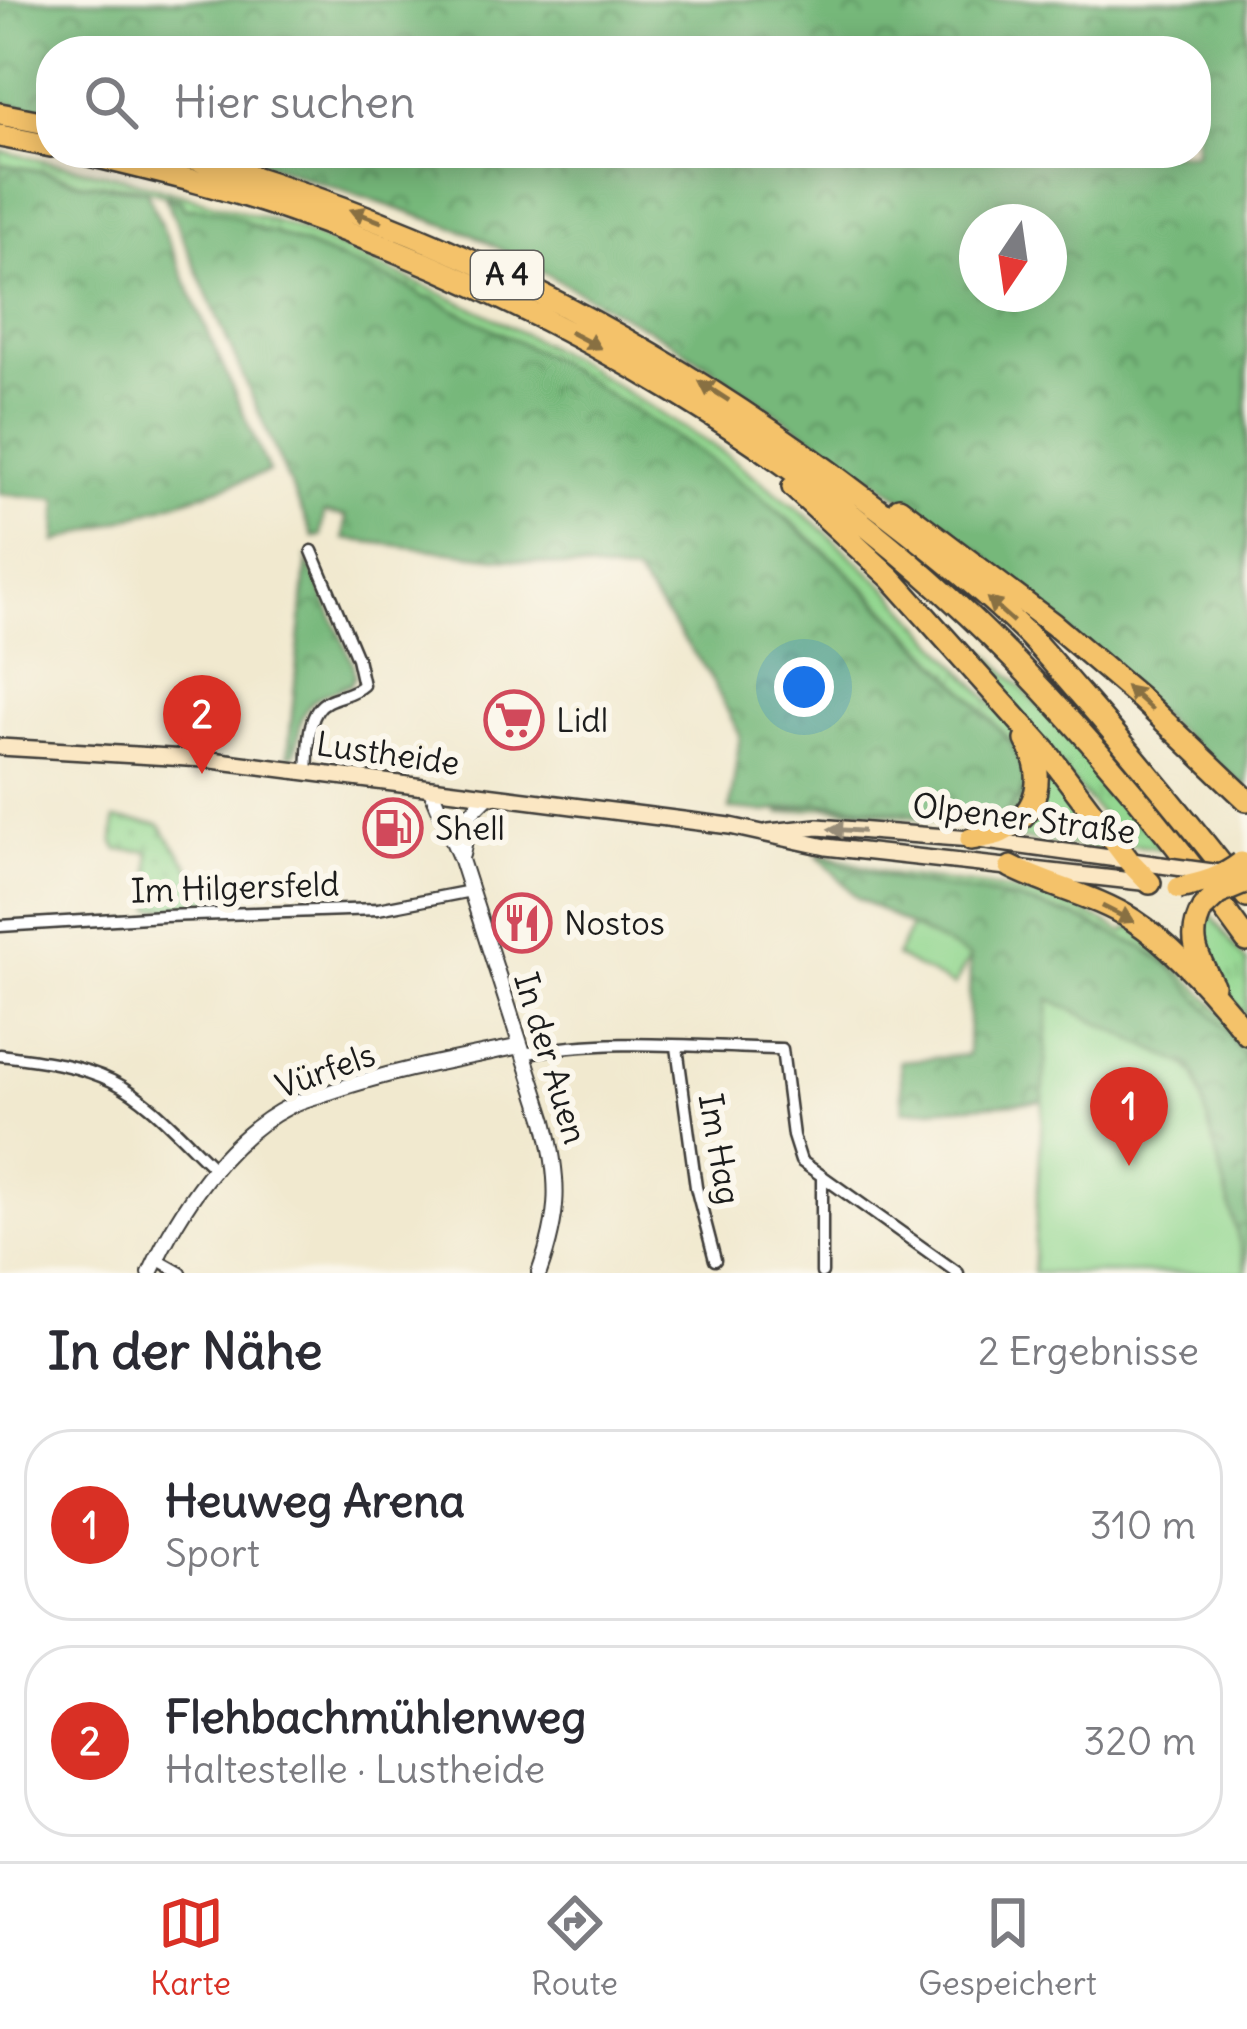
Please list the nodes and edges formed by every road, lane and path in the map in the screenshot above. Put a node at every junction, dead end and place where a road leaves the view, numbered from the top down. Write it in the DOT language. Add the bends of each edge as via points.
graph roads {
  1 [pos="0,114"];
  2 [pos="36,121"];
  3 [pos="0,136"];
  4 [pos="36,143"];
  5 [pos="142,168"];
  6 [pos="220,168"];
  7 [pos="722,422"];
  8 [pos="811,457"];
  9 [pos="312,551"];
  10 [pos="1000,699"];
  11 [pos="0,747"];
  12 [pos="307,772"];
  13 [pos="1223,779"];
  14 [pos="431,790"];
  15 [pos="488,796"];
  16 [pos="1247,800"];
  17 [pos="1247,817"];
  18 [pos="792,828"];
  19 [pos="766,832"];
  20 [pos="971,839"];
  21 [pos="806,843"];
  22 [pos="461,860"];
  23 [pos="1129,861"];
  24 [pos="1011,867"];
  25 [pos="1242,869"];
  26 [pos="1155,874"];
  27 [pos="1180,888"];
  28 [pos="471,892"];
  29 [pos="1247,897"];
  30 [pos="0,926"];
  31 [pos="1247,940"];
  32 [pos="1226,1007"];
  33 [pos="1247,1034"];
  34 [pos="677,1047"];
  35 [pos="523,1050"];
  36 [pos="0,1055"];
  37 [pos="214,1168"];
  38 [pos="821,1176"];
  39 [pos="715,1260"];
  40 [pos="153,1266"];
  41 [pos="181,1273"];
  42 [pos="538,1273"];
  43 [pos="822,1273"];
  44 [pos="958,1273"];
  1 -- 2 [label="highway"];
  3 -- 4 [label="highway"];
  5 -- 7 [label="highway, A 4, one-way" via="286,209 438,268 595,345"];
  8 -- 6 [label="highway, A 4, one-way" via="661,358 514,278 340,206"];
  7 -- 10 [label="highway" via="874,560"];
  7 -- 31 [label="highway, A 4" via="884,542 1015,661 1117,772"];
  13 -- 8 [label="highway, one-way" via="1035,610 925,525"];
  29 -- 8 [label="highway, A 4, one-way" via="1027,635"];
  9 -- 12 [label="street" via="363,685 322,703"];
  10 -- 20 [label="highway" via="1038,763 1039,780 1024,814 1000,833"];
  10 -- 23 [label="highway"];
  11 -- 12 [label="main road, Lustheide"];
  12 -- 14 [label="main road, Lustheide"];
  13 -- 16 [label="highway"];
  13 -- 17 [label="highway"];
  14 -- 15 [label="main road, Lustheide"];
  14 -- 22 [label="street, In der Auen"];
  15 -- 19 [label="main road, Lustheide"];
  15 -- 22 [label="street" via="470,814"];
  18 -- 19 [label="main road, Lustheide"];
  20 -- 18 [label="main road, Olpener Straße, one-way"];
  19 -- 21 [label="main road, Lustheide"];
  20 -- 23 [label="main road, Olpener Straße"];
  21 -- 24 [label="main road, Olpener Straße"];
  22 -- 28 [label="street, In der Auen"];
  23 -- 26 [label="highway"];
  24 -- 26 [label="main road, Olpener Straße"];
  24 -- 32 [label="highway, one-way" via="1130,918"];
  25 -- 26 [label="main road, Olpener Straße, bridge"];
  25 -- 27 [label="highway, bridge"];
  25 -- 32 [label="highway, bridge" via="1195,923 1195,952"];
  28 -- 30 [label="street, Im Hilgersfeld" via="377,909"];
  28 -- 35 [label="street, In der Auen"];
  32 -- 33 [label="highway"];
  34 -- 35 [label="street"];
  34 -- 38 [label="street" via="782,1049 796,1153"];
  34 -- 39 [label="street, Im Hag"];
  35 -- 37 [label="street, Vürfels" via="394,1074 291,1105"];
  35 -- 42 [label="street, In der Auen" via="557,1196"];
  36 -- 37 [label="street" via="116,1082"];
  37 -- 40 [label="street, Vürfels"];
  38 -- 43 [label="street"];
  38 -- 44 [label="street"];
  40 -- 41 [label="street"];
}
